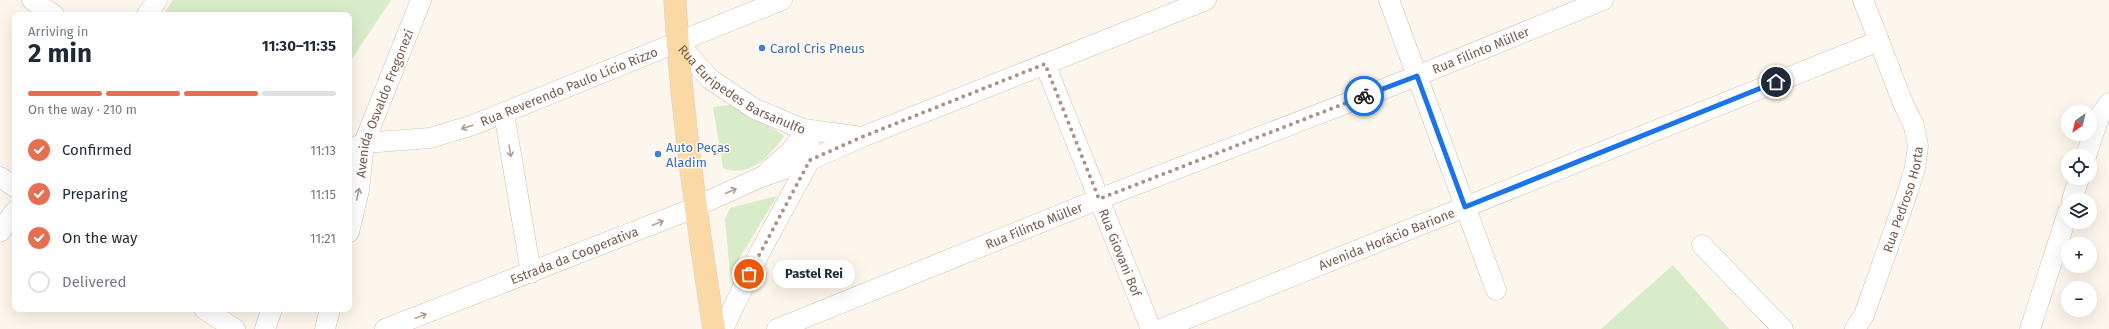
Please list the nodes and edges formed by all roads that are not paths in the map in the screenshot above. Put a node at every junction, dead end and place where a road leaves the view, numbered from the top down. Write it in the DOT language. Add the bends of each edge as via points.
graph roads {
  1 [pos="32,0"];
  2 [pos="157,0"];
  3 [pos="421,0"];
  4 [pos="675,0"];
  5 [pos="782,0"];
  6 [pos="1206,0"];
  7 [pos="1388,0"];
  8 [pos="1603,0"];
  9 [pos="1864,0"];
  10 [pos="50,12"];
  11 [pos="149,12"];
  12 [pos="1879,41"];
  13 [pos="677,42"];
  14 [pos="1045,64"];
  15 [pos="1417,76"];
  16 [pos="2109,103"];
  17 [pos="504,113"];
  18 [pos="804,131"];
  19 [pos="862,137"];
  20 [pos="357,146"];
  21 [pos="2088,149"];
  22 [pos="810,160"];
  23 [pos="0,177"];
  24 [pos="761,177"];
  25 [pos="12,185"];
  26 [pos="1099,199"];
  27 [pos="1465,207"];
  28 [pos="696,208"];
  29 [pos="12,215"];
  30 [pos="352,219"];
  31 [pos="2062,229"];
  32 [pos="0,232"];
  33 [pos="1702,245"];
  34 [pos="531,273"];
  35 [pos="1496,290"];
  36 [pos="209,312"];
  37 [pos="271,312"];
  38 [pos="329,312"];
  39 [pos="236,329"];
  40 [pos="265,329"];
  41 [pos="325,329"];
  42 [pos="385,329"];
  43 [pos="714,329"];
  44 [pos="723,329"];
  45 [pos="777,329"];
  46 [pos="1151,329"];
  47 [pos="1160,329"];
  48 [pos="1783,329"];
  49 [pos="1855,329"];
  50 [pos="2030,329"];
  1 -- 10 [label="street"];
  2 -- 11 [label="street"];
  3 -- 20 [label="street, Avenida Osvaldo Fregonezi"];
  4 -- 13 [label="main road"];
  5 -- 13 [label="street, Rua Reverendo Paulo Lício Rizzo"];
  6 -- 14 [label="street, Estrada da Cooperativa"];
  7 -- 15 [label="street"];
  8 -- 15 [label="street, Rua Filinto Müller"];
  9 -- 12 [label="street, Rua Pedroso Horta"];
  12 -- 27 [label="street, Avenida Horácio Barione"];
  12 -- 49 [label="street, Rua Pedroso Horta" via="1914,126 1918,146 1915,168 1905,198 1864,315"];
  13 -- 17 [label="street, Rua Reverendo Paulo Lício Rizzo"];
  13 -- 18 [label="street, Rua Euripedes Barsanulfo" via="710,79 729,93 755,109"];
  13 -- 28 [label="main road"];
  14 -- 19 [label="street, Estrada da Cooperativa"];
  14 -- 26 [label="street, Rua Giovani Bof"];
  15 -- 26 [label="street, Rua Filinto Müller"];
  15 -- 27 [label="street"];
  16 -- 21 [label="street" via="2099,116"];
  17 -- 20 [label="street, Rua Reverendo Paulo Lício Rizzo, one-way" via="430,138"];
  17 -- 34 [label="street, one-way"];
  18 -- 19 [label="street, Estrada da Cooperativa"];
  18 -- 22 [label="street, Rua Euripedes Barsanulfo" via="809,143"];
  18 -- 24 [label="street, Estrada da Cooperativa" via="790,152"];
  19 -- 22 [label="street, Estrada da Cooperativa"];
  30 -- 20 [label="street, Avenida Osvaldo Fregonezi, one-way" via="359,190"];
  22 -- 24 [label="street, Estrada da Cooperativa"];
  22 -- 44 [label="street" via="760,252"];
  23 -- 25 [label="street"];
  28 -- 24 [label="street, Estrada da Cooperativa, one-way"];
  26 -- 45 [label="street, Rua Filinto Müller"];
  26 -- 46 [label="street, Rua Giovani Bof"];
  27 -- 35 [label="street"];
  27 -- 47 [label="street, Avenida Horácio Barione"];
  34 -- 28 [label="street, Estrada da Cooperativa, one-way"];
  28 -- 43 [label="main road"];
  29 -- 32 [label="street"];
  31 -- 50 [label="street"];
  33 -- 48 [label="street"];
  42 -- 34 [label="street, Estrada da Cooperativa, one-way"];
  36 -- 39 [label="street"];
  37 -- 40 [label="street"];
  38 -- 41 [label="street"];
}
